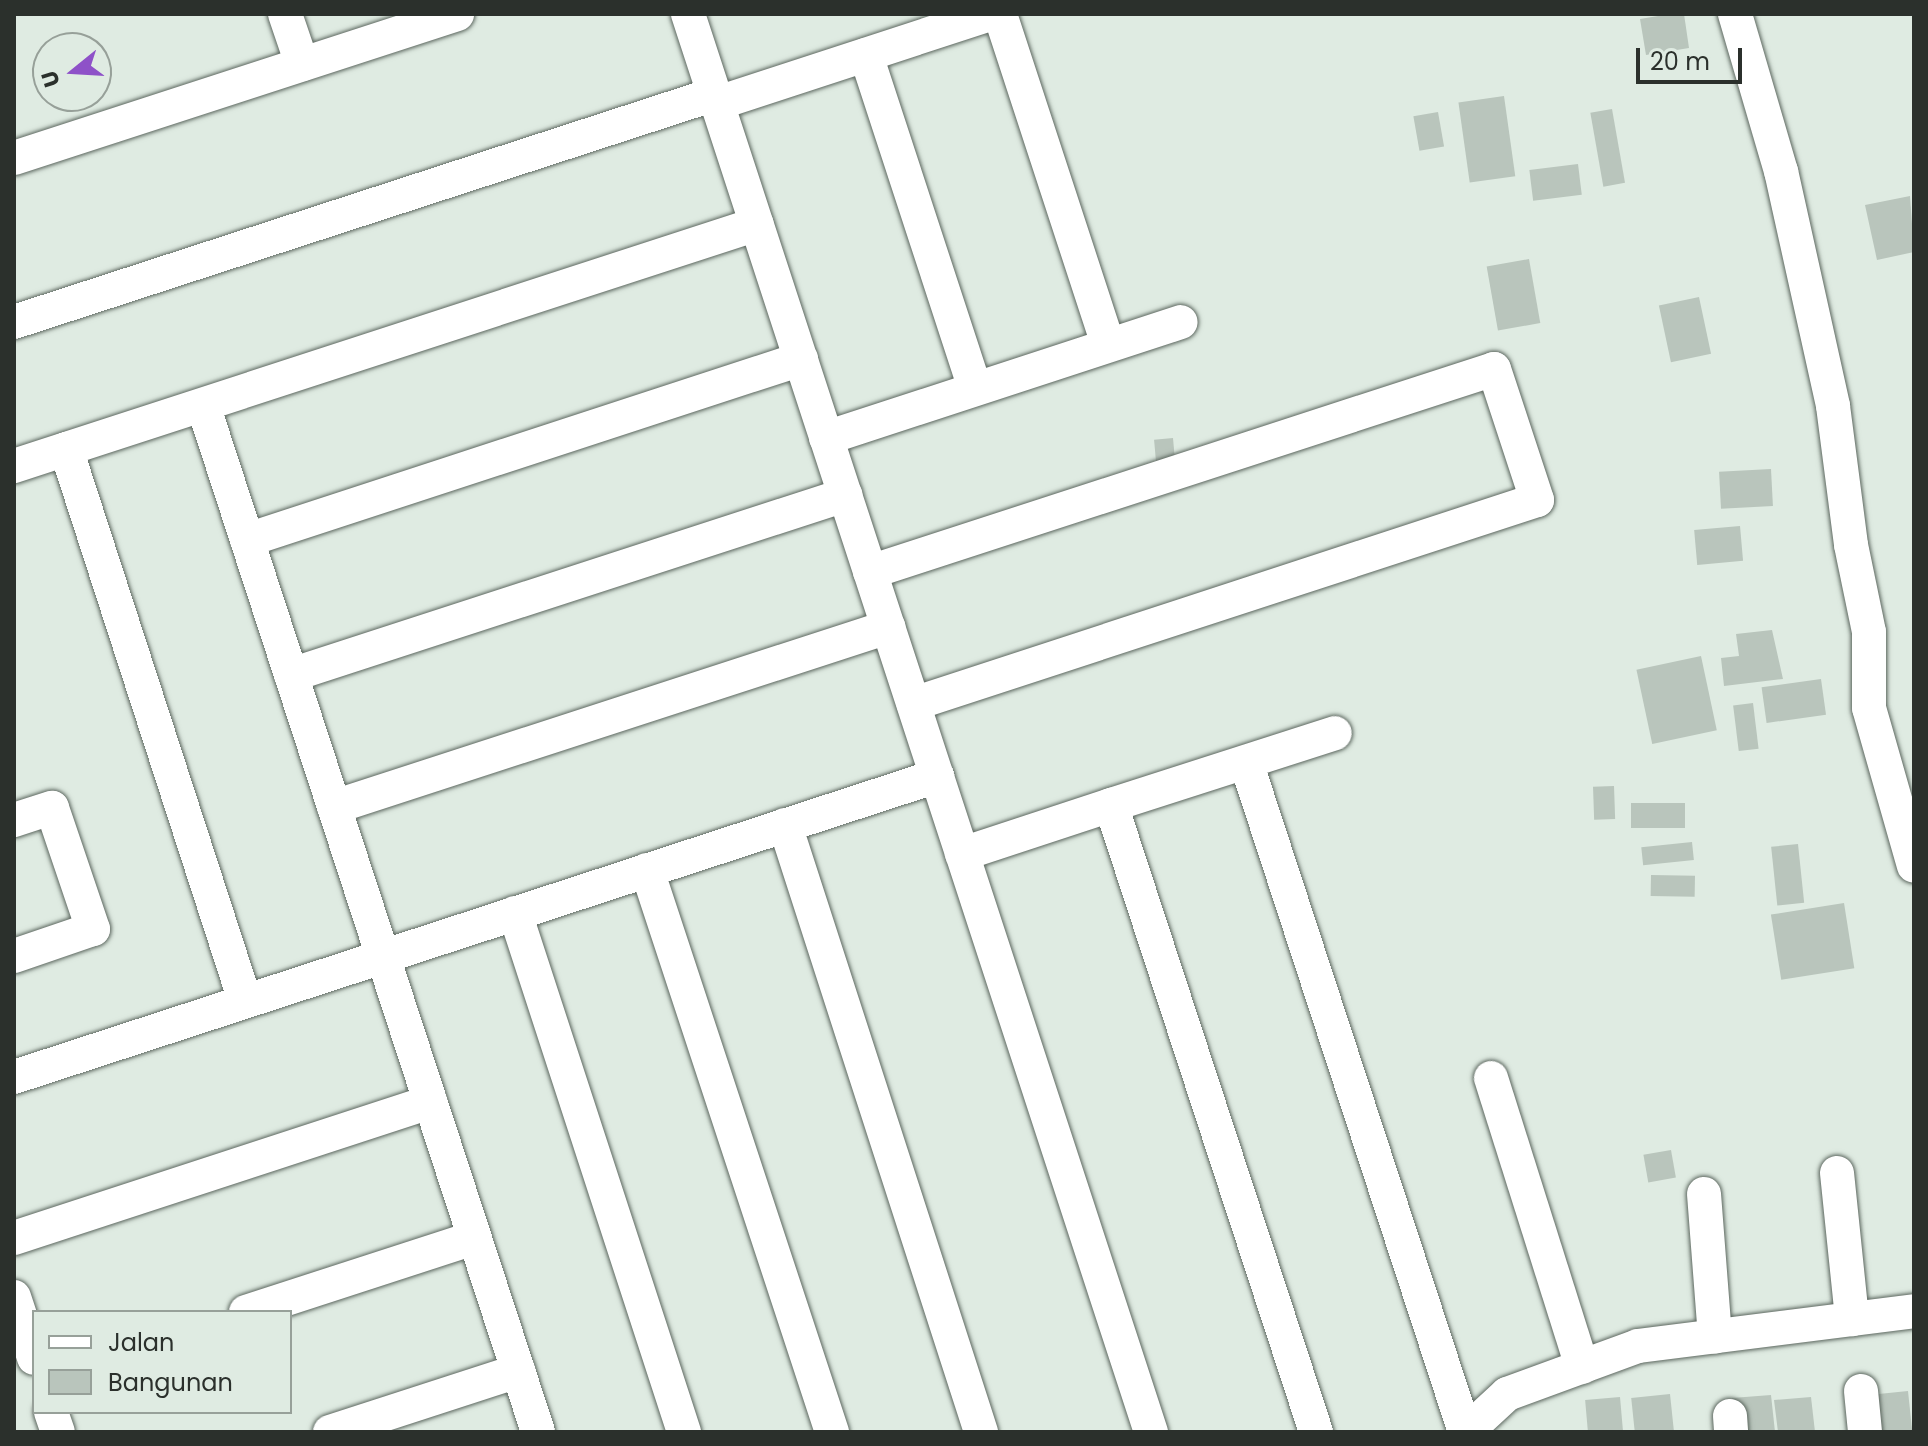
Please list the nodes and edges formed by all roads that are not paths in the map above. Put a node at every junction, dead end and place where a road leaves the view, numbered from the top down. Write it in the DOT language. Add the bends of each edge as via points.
graph roads {
  1 [pos="285,14"];
  2 [pos="688,14"];
  3 [pos="991,14"];
  4 [pos="1000,14"];
  5 [pos="1735,14"];
  6 [pos="440,17"];
  7 [pos="866,55"];
  8 [pos="302,64"];
  9 [pos="716,98"];
  10 [pos="14,158"];
  11 [pos="757,224"];
  12 [pos="14,322"];
  13 [pos="1181,322"];
  14 [pos="1108,345"];
  15 [pos="801,359"];
  16 [pos="975,389"];
  17 [pos="203,405"];
  18 [pos="826,438"];
  19 [pos="66,449"];
  20 [pos="14,466"];
  21 [pos="845,495"];
  22 [pos="247,540"];
  23 [pos="870,572"];
  24 [pos="888,627"];
  25 [pos="291,675"];
  26 [pos="913,704"];
  27 [pos="1335,733"];
  28 [pos="1246,762"];
  29 [pos="937,776"];
  30 [pos="1111,805"];
  31 [pos="334,807"];
  32 [pos="14,820"];
  33 [pos="785,825"];
  34 [pos="962,854"];
  35 [pos="1914,866"];
  36 [pos="647,870"];
  37 [pos="515,913"];
  38 [pos="14,956"];
  39 [pos="383,956"];
  40 [pos="245,1001"];
  41 [pos="14,1077"];
  42 [pos="1491,1078"];
  43 [pos="430,1102"];
  44 [pos="1837,1173"];
  45 [pos="1704,1194"];
  46 [pos="14,1238"];
  47 [pos="474,1238"];
  48 [pos="14,1297"];
  49 [pos="252,1310"];
  50 [pos="1914,1311"];
  51 [pos="1852,1319"];
  52 [pos="1715,1337"];
  53 [pos="32,1352"];
  54 [pos="1582,1367"];
  55 [pos="518,1371"];
  56 [pos="1861,1391"];
  57 [pos="330,1432"];
  58 [pos="538,1432"];
  59 [pos="684,1432"];
  60 [pos="832,1432"];
  61 [pos="981,1432"];
  62 [pos="1151,1432"];
  63 [pos="1316,1432"];
  64 [pos="1466,1432"];
  65 [pos="1865,1432"];
  1 -- 8 [label="street"];
  2 -- 9 [label="street"];
  3 -- 7 [label="street"];
  4 -- 14 [label="street"];
  5 -- 35 [label="street" via="1781,171 1833,406 1851,545 1869,632 1869,708"];
  6 -- 8 [label="street"];
  7 -- 9 [label="street"];
  7 -- 16 [label="street"];
  8 -- 10 [label="street"];
  9 -- 11 [label="street"];
  9 -- 12 [label="street"];
  11 -- 15 [label="street"];
  11 -- 17 [label="street"];
  13 -- 14 [label="street"];
  14 -- 16 [label="street"];
  15 -- 18 [label="street"];
  15 -- 22 [label="street"];
  16 -- 18 [label="street"];
  17 -- 19 [label="street"];
  17 -- 22 [label="street"];
  18 -- 21 [label="street"];
  19 -- 20 [label="street"];
  19 -- 40 [label="street"];
  21 -- 23 [label="street"];
  21 -- 25 [label="street"];
  22 -- 25 [label="street"];
  23 -- 24 [label="street"];
  23 -- 26 [label="street" via="1494,369 1537,500"];
  24 -- 26 [label="street"];
  24 -- 31 [label="street"];
  25 -- 31 [label="street"];
  26 -- 29 [label="street"];
  27 -- 28 [label="street"];
  28 -- 30 [label="street"];
  28 -- 64 [label="street"];
  29 -- 33 [label="street"];
  29 -- 34 [label="street"];
  30 -- 34 [label="street"];
  30 -- 63 [label="street"];
  31 -- 39 [label="street"];
  32 -- 38 [label="street" via="52,808 93,929"];
  33 -- 36 [label="street"];
  33 -- 61 [label="street"];
  34 -- 62 [label="street"];
  36 -- 37 [label="street"];
  36 -- 60 [label="street"];
  37 -- 39 [label="street"];
  37 -- 59 [label="street"];
  39 -- 40 [label="street"];
  39 -- 43 [label="street"];
  40 -- 41 [label="street"];
  42 -- 54 [label="street"];
  43 -- 46 [label="street"];
  43 -- 47 [label="street"];
  44 -- 51 [label="street"];
  45 -- 52 [label="street"];
  47 -- 49 [label="street"];
  47 -- 55 [label="street"];
  48 -- 53 [label="street"];
  50 -- 51 [label="street"];
  51 -- 52 [label="street"];
  52 -- 54 [label="street" via="1638,1346"];
  54 -- 64 [label="street" via="1507,1394"];
  55 -- 57 [label="street"];
  55 -- 58 [label="street"];
  56 -- 65 [label="street"];
}
